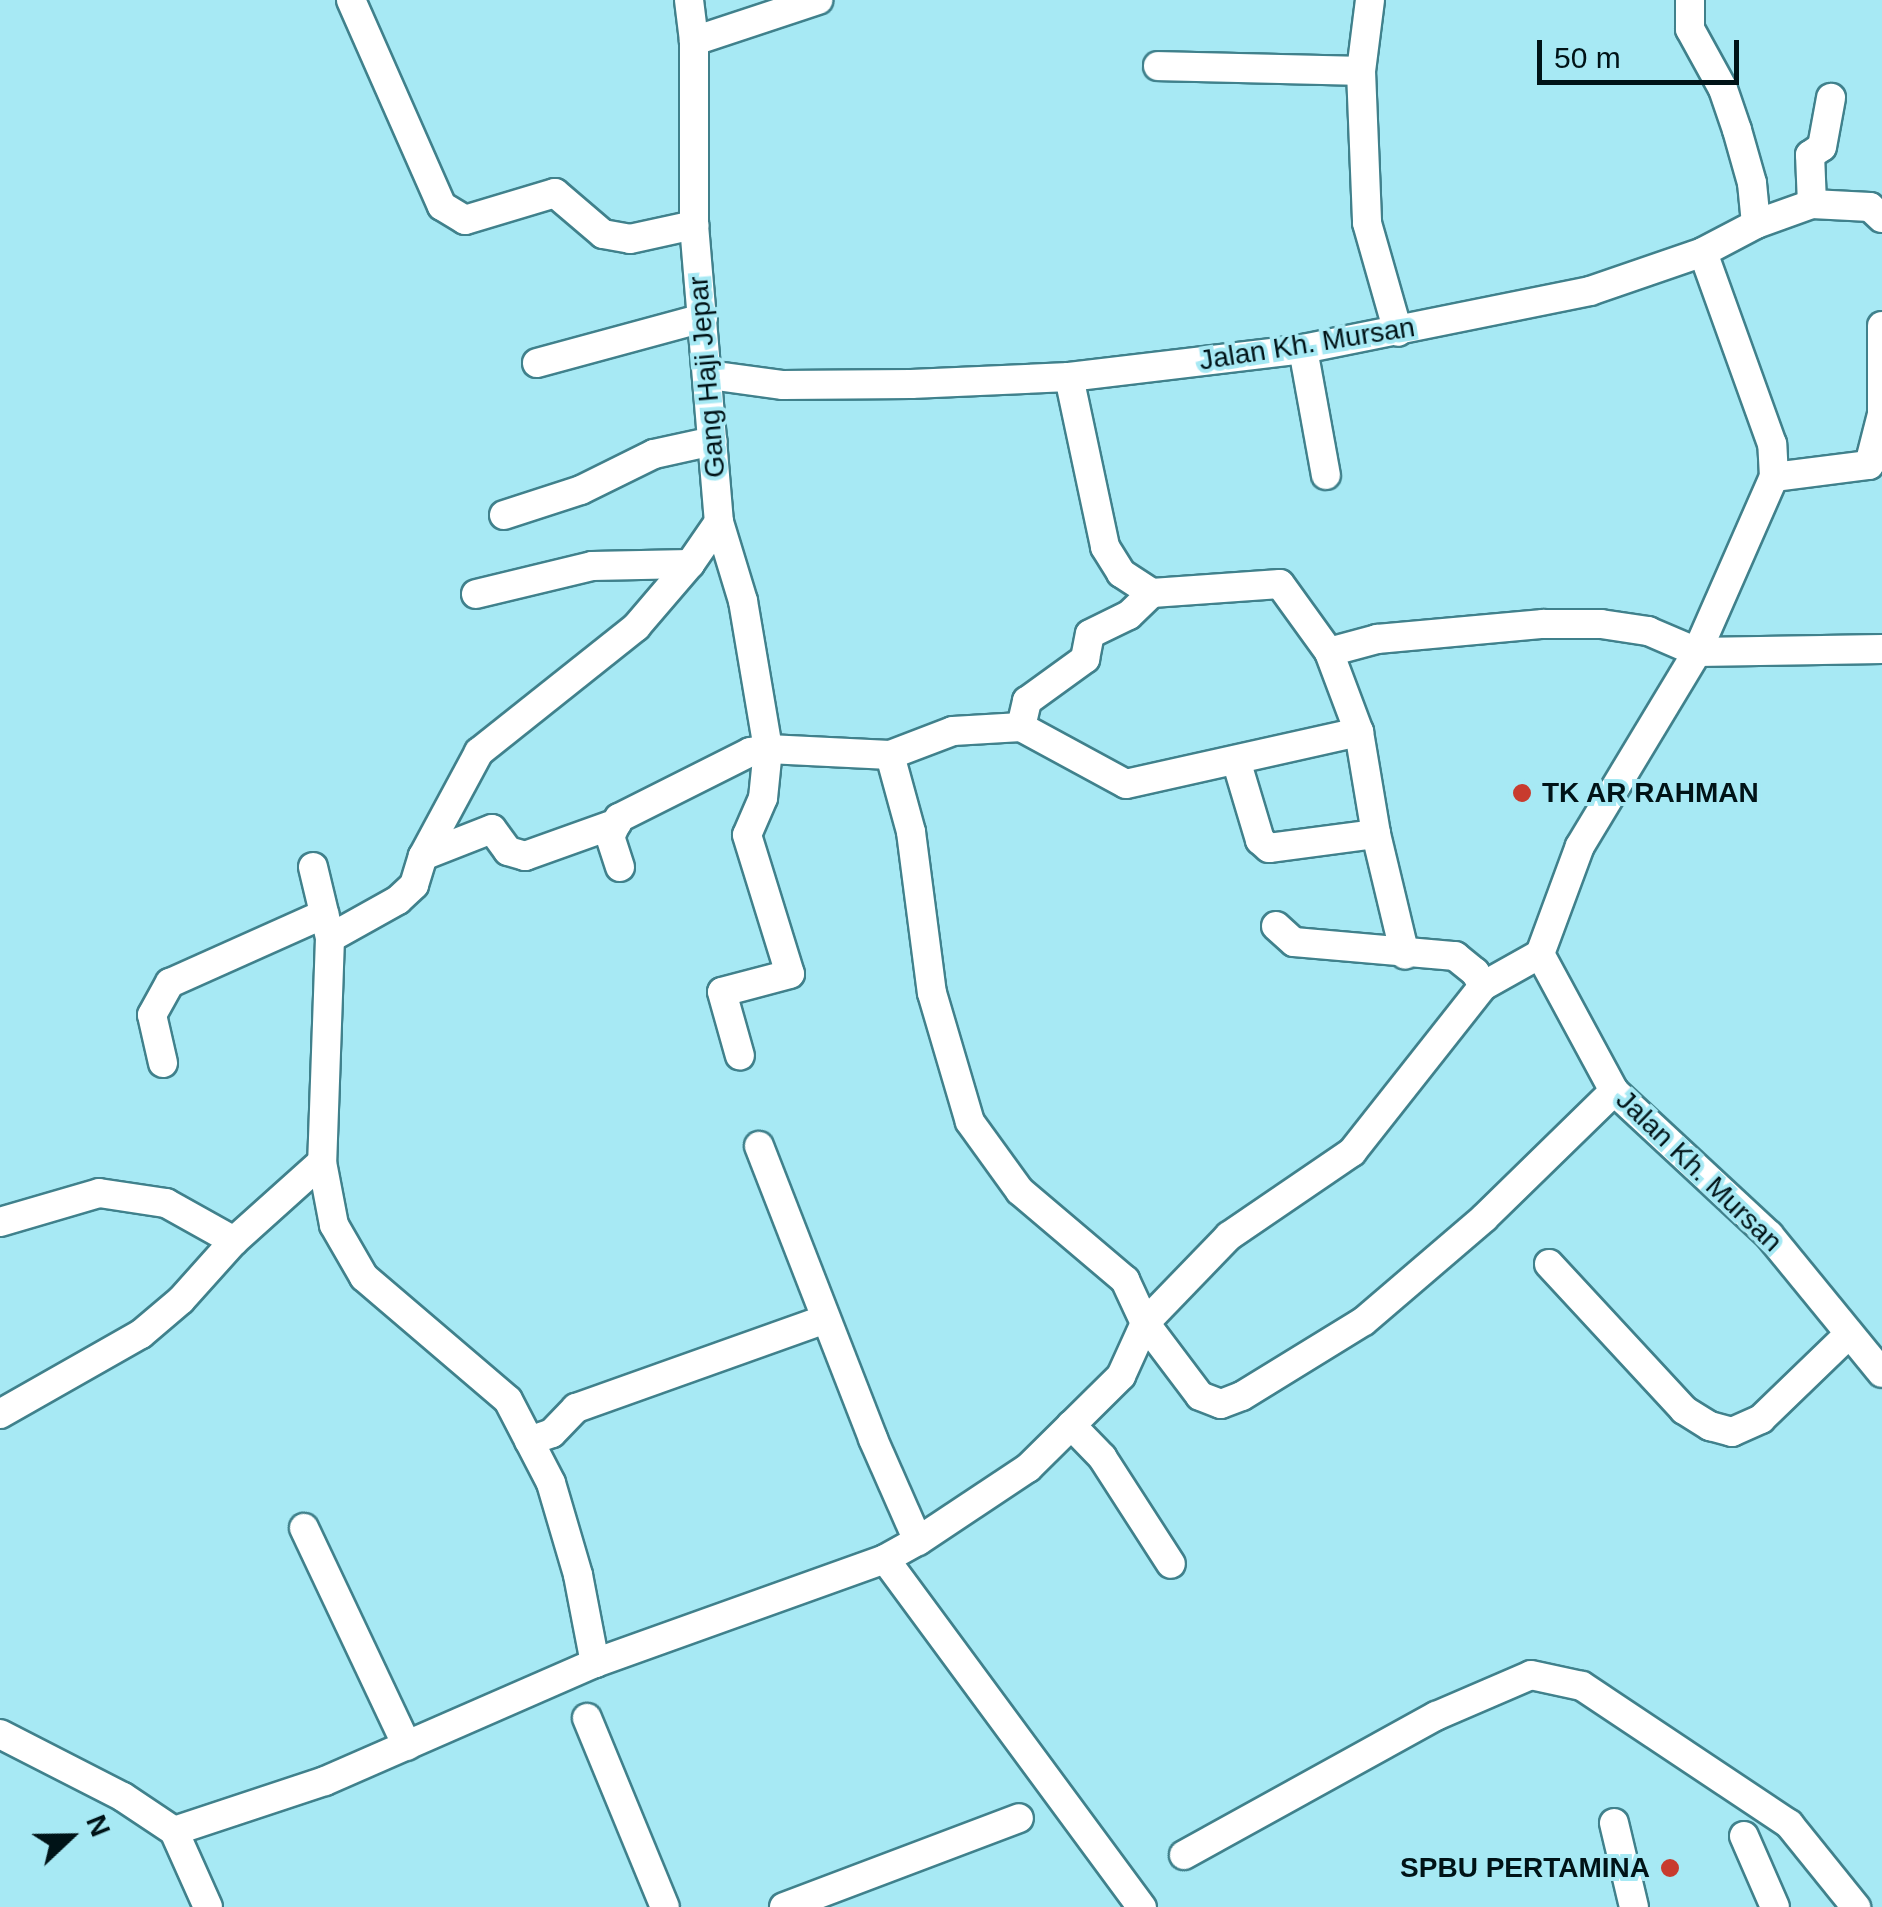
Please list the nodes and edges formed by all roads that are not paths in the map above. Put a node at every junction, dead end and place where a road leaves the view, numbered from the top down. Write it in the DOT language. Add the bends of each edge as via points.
graph roads {
  1 [pos="352,0"];
  2 [pos="689,0"];
  3 [pos="818,0"];
  4 [pos="1370,0"];
  5 [pos="1690,0"];
  6 [pos="694,41"];
  7 [pos="1158,66"];
  8 [pos="1361,71"];
  9 [pos="1831,98"];
  10 [pos="1812,204"];
  11 [pos="1878,207"];
  12 [pos="1756,224"];
  13 [pos="694,226"];
  14 [pos="1704,252"];
  15 [pos="703,318"];
  16 [pos="1882,326"];
  17 [pos="1398,332"];
  18 [pos="1302,349"];
  19 [pos="537,363"];
  20 [pos="708,376"];
  21 [pos="1069,376"];
  22 [pos="713,441"];
  23 [pos="1326,475"];
  24 [pos="1774,477"];
  25 [pos="504,515"];
  26 [pos="718,522"];
  27 [pos="690,564"];
  28 [pos="1152,593"];
  29 [pos="476,594"];
  30 [pos="1882,649"];
  31 [pos="1328,652"];
  32 [pos="1698,652"];
  33 [pos="1021,727"];
  34 [pos="1360,732"];
  35 [pos="768,748"];
  36 [pos="890,755"];
  37 [pos="1236,760"];
  38 [pos="617,822"];
  39 [pos="1376,834"];
  40 [pos="423,856"];
  41 [pos="312,866"];
  42 [pos="620,867"];
  43 [pos="327,926"];
  44 [pos="1276,926"];
  45 [pos="1540,954"];
  46 [pos="1405,955"];
  47 [pos="1484,986"];
  48 [pos="740,1056"];
  49 [pos="164,1063"];
  50 [pos="1614,1091"];
  51 [pos="759,1146"];
  52 [pos="322,1162"];
  53 [pos="0,1222"];
  54 [pos="234,1241"];
  55 [pos="1549,1264"];
  56 [pos="826,1319"];
  57 [pos="1145,1322"];
  58 [pos="1850,1334"];
  59 [pos="1882,1373"];
  60 [pos="0,1414"];
  61 [pos="1071,1425"];
  62 [pos="529,1442"];
  63 [pos="304,1528"];
  64 [pos="918,1541"];
  65 [pos="885,1558"];
  66 [pos="1171,1564"];
  67 [pos="595,1663"];
  68 [pos="588,1718"];
  69 [pos="0,1734"];
  70 [pos="407,1746"];
  71 [pos="1019,1818"];
  72 [pos="1614,1824"];
  73 [pos="174,1831"];
  74 [pos="1744,1836"];
  75 [pos="1184,1855"];
  76 [pos="208,1907"];
  77 [pos="665,1907"];
  78 [pos="784,1907"];
  79 [pos="1142,1907"];
  80 [pos="1634,1907"];
  81 [pos="1775,1907"];
  82 [pos="1856,1907"];
  1 -- 13 [label="street" via="442,206 465,220 555,193 602,234 630,239"];
  2 -- 6 [label="street, Gang Haji Jepar"];
  3 -- 6 [label="street"];
  4 -- 8 [label="street"];
  5 -- 12 [label="street" via="1690,29 1737,130"];
  6 -- 13 [label="street, Gang Haji Jepar"];
  7 -- 8 [label="street"];
  8 -- 17 [label="street" via="1366,223"];
  9 -- 10 [label="street" via="1822,148 1810,156"];
  10 -- 11 [label="street, Jalan Kh. Mursan"];
  10 -- 12 [label="street, Jalan Kh. Mursan"];
  12 -- 14 [label="street, Jalan Kh. Mursan"];
  13 -- 15 [label="street, Gang Haji Jepar"];
  14 -- 17 [label="street, Jalan Kh. Mursan" via="1590,291"];
  14 -- 24 [label="street" via="1772,444"];
  15 -- 19 [label="street"];
  15 -- 20 [label="street, Gang Haji Jepar"];
  16 -- 24 [label="street" via="1882,414 1870,465"];
  17 -- 18 [label="street, Jalan Kh. Mursan"];
  18 -- 21 [label="street, Jalan Kh. Mursan"];
  18 -- 23 [label="street"];
  20 -- 21 [label="street, Jalan Kh. Mursan" via="783,385"];
  20 -- 22 [label="street, Gang Haji Jepar"];
  21 -- 28 [label="street" via="1105,546 1121,573"];
  22 -- 25 [label="street" via="654,454 581,490"];
  22 -- 26 [label="street, Gang Haji Jepar"];
  24 -- 32 [label="street"];
  26 -- 27 [label="street"];
  26 -- 35 [label="street, Gang Haji Jepar" via="743,601"];
  27 -- 29 [label="street" via="592,566"];
  27 -- 40 [label="street" via="636,627 479,752"];
  28 -- 31 [label="street" via="1280,584"];
  28 -- 33 [label="street" via="1090,634 1085,659 1027,701"];
  30 -- 32 [label="street"];
  31 -- 32 [label="street" via="1395,637 1582,624 1648,631"];
  31 -- 34 [label="street"];
  32 -- 45 [label="street" via="1580,846"];
  33 -- 36 [label="street" via="953,731"];
  33 -- 37 [label="street" via="1126,784"];
  34 -- 37 [label="street"];
  34 -- 39 [label="street"];
  35 -- 36 [label="street"];
  35 -- 38 [label="street" via="643,802"];
  35 -- 48 [label="street, Gang Haji Jepar" via="764,798 747,836 790,974 722,992"];
  36 -- 57 [label="street" via="910,832 932,992 970,1122 1020,1191 1125,1280"];
  37 -- 39 [label="street" via="1260,840 1269,848"];
  38 -- 40 [label="street" via="525,856 508,851 492,829"];
  38 -- 42 [label="street" via="610,838"];
  39 -- 46 [label="street"];
  40 -- 43 [label="street" via="414,884 398,900"];
  41 -- 43 [label="street"];
  43 -- 49 [label="street" via="170,983 152,1015"];
  43 -- 52 [label="street"];
  44 -- 46 [label="street" via="1294,942"];
  45 -- 47 [label="street"];
  45 -- 50 [label="street, Jalan Kh. Mursan"];
  46 -- 47 [label="street" via="1455,956"];
  47 -- 57 [label="street" via="1352,1152 1228,1236"];
  50 -- 57 [label="street" via="1484,1218 1364,1322 1242,1396 1221,1404 1200,1396"];
  50 -- 58 [label="street, Jalan Kh. Mursan" via="1769,1235"];
  51 -- 56 [label="street"];
  52 -- 54 [label="street"];
  52 -- 62 [label="street" via="334,1225 364,1276 508,1400"];
  53 -- 54 [label="street" via="99,1193 166,1204"];
  54 -- 60 [label="street" via="141,1334"];
  55 -- 58 [label="street" via="1684,1410 1732,1432 1761,1420"];
  56 -- 62 [label="street" via="576,1408 552,1433"];
  56 -- 64 [label="street"];
  57 -- 61 [label="street" via="1121,1376"];
  58 -- 59 [label="street, Jalan Kh. Mursan"];
  61 -- 64 [label="street" via="1028,1468"];
  61 -- 66 [label="street" via="1102,1458"];
  62 -- 67 [label="street" via="551,1483"];
  63 -- 70 [label="street"];
  64 -- 65 [label="street"];
  65 -- 67 [label="street"];
  65 -- 79 [label="street"];
  67 -- 70 [label="street"];
  68 -- 77 [label="street"];
  69 -- 73 [label="street"];
  70 -- 73 [label="street"];
  71 -- 78 [label="street"];
  72 -- 80 [label="street"];
  73 -- 76 [label="street"];
  74 -- 81 [label="street"];
  75 -- 82 [label="street" via="1436,1716 1531,1675 1582,1686 1789,1824"];
}
